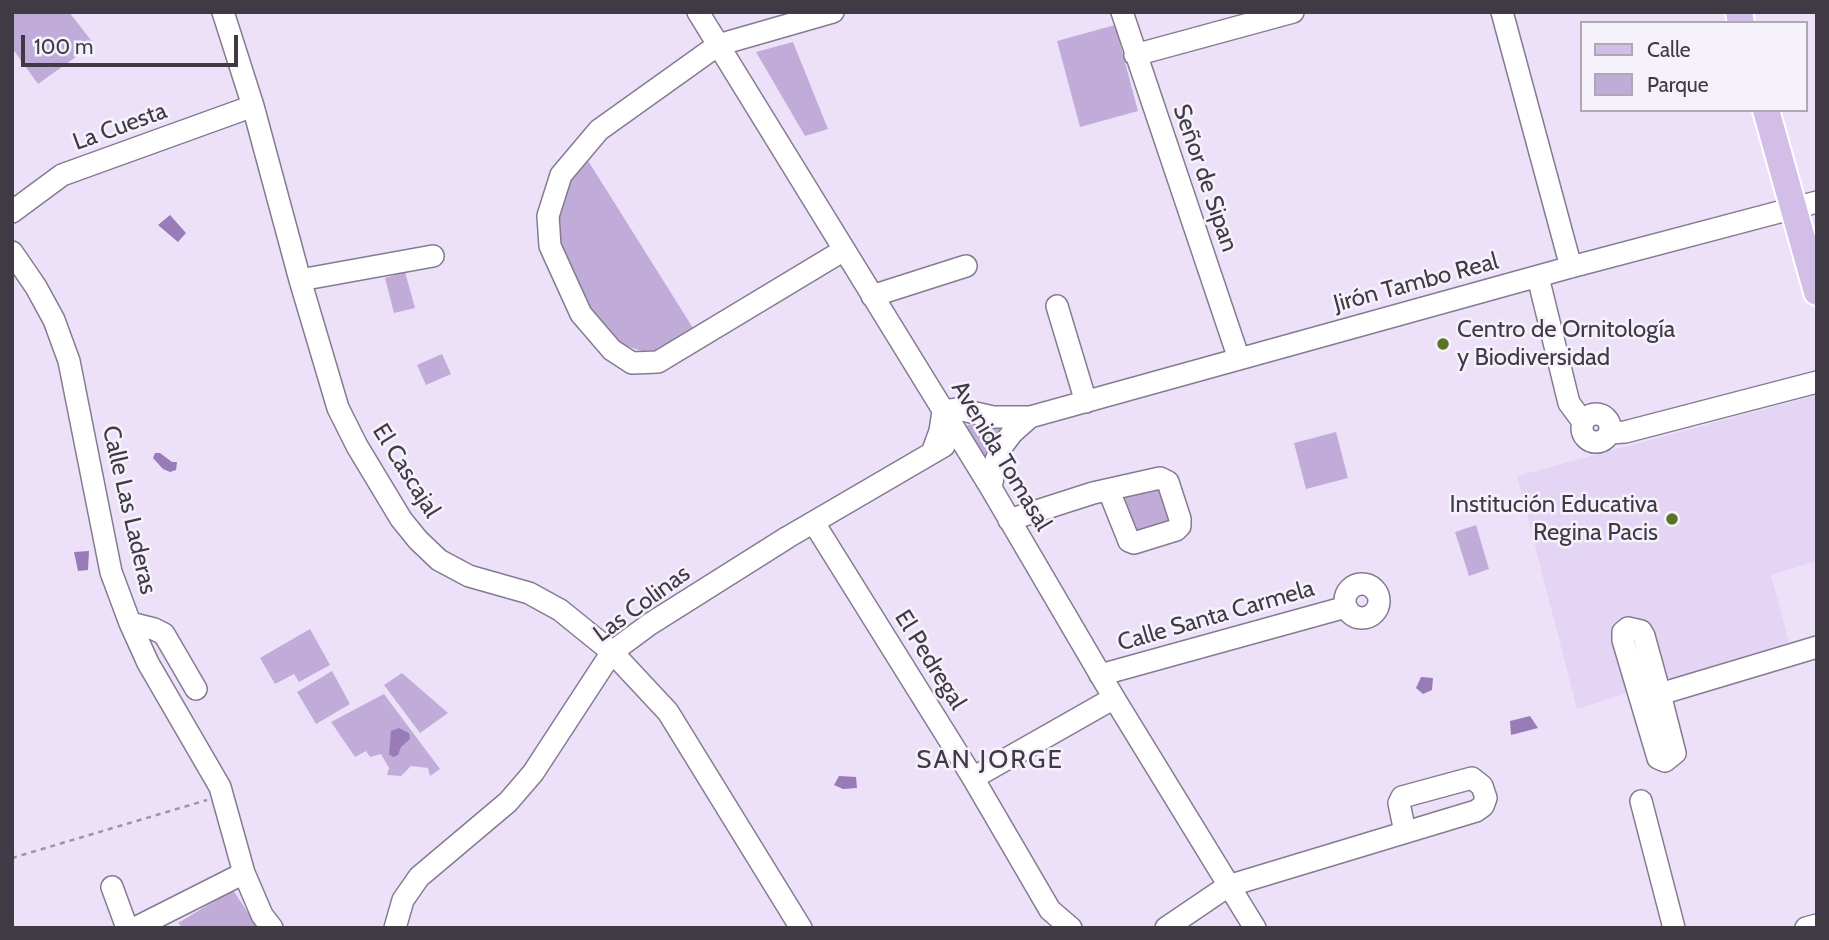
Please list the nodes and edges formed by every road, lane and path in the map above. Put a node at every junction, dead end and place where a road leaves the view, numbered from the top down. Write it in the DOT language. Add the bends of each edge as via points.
graph roads {
  1 [pos="223,12"];
  2 [pos="698,12"];
  3 [pos="833,12"];
  4 [pos="1122,12"];
  5 [pos="1293,12"];
  6 [pos="1503,12"];
  7 [pos="718,45"];
  8 [pos="1135,55"];
  9 [pos="253,106"];
  10 [pos="1767,112"];
  11 [pos="1805,205"];
  12 [pos="12,212"];
  13 [pos="844,250"];
  14 [pos="12,252"];
  15 [pos="433,256"];
  16 [pos="966,265"];
  17 [pos="1571,267"];
  18 [pos="1538,277"];
  19 [pos="300,280"];
  20 [pos="1817,292"];
  21 [pos="872,296"];
  22 [pos="1057,306"];
  23 [pos="1239,359"];
  24 [pos="1817,382"];
  25 [pos="1086,402"];
  26 [pos="943,411"];
  27 [pos="1030,417"];
  28 [pos="959,437"];
  29 [pos="932,453"];
  30 [pos="990,488"];
  31 [pos="1109,491"];
  32 [pos="1009,520"];
  33 [pos="814,523"];
  34 [pos="1346,607"];
  35 [pos="130,623"];
  36 [pos="1817,647"];
  37 [pos="611,652"];
  38 [pos="1100,675"];
  39 [pos="196,690"];
  40 [pos="1660,694"];
  41 [pos="1114,698"];
  42 [pos="973,778"];
  43 [pos="222,796"];
  44 [pos="1641,801"];
  45 [pos="1405,832"];
  46 [pos="12,858"];
  47 [pos="244,873"];
  48 [pos="1228,886"];
  49 [pos="112,887"];
  50 [pos="1817,925"];
  51 [pos="127,928"];
  52 [pos="135,928"];
  53 [pos="272,928"];
  54 [pos="395,928"];
  55 [pos="801,928"];
  56 [pos="1071,928"];
  57 [pos="1166,928"];
  58 [pos="1255,928"];
  59 [pos="1674,928"];
  60 [pos="1806,928"];
  1 -- 9 [label="street, El Cascajal"];
  2 -- 7 [label="street, Avenida Tomasal"];
  3 -- 7 [label="street"];
  4 -- 8 [label="street, Señor de Sipan"];
  5 -- 8 [label="street"];
  6 -- 17 [label="street"];
  7 -- 13 [label="street, Avenida Tomasal"];
  7 -- 13 [label="street" via="599,130 561,175 548,216 550,246 581,314 612,350 632,363 659,362"];
  8 -- 23 [label="street, Señor de Sipan"];
  9 -- 12 [label="street, La Cuesta" via="62,175"];
  9 -- 19 [label="street, El Cascajal"];
  10 -- 11 [label="main road"];
  11 -- 17 [label="street, Jirón Tambo Real"];
  11 -- 20 [label="main road"];
  13 -- 21 [label="street, Avenida Tomasal"];
  14 -- 35 [label="street, Calle Las Laderas" via="54,320 69,360 111,572"];
  15 -- 19 [label="street"];
  16 -- 21 [label="street"];
  17 -- 18 [label="street, Jirón Tambo Real"];
  18 -- 23 [label="street, Jirón Tambo Real"];
  18 -- 24 [label="street" via="1569,403 1583,422 1590,415 1608,419 1609,432 1625,432"];
  19 -- 37 [label="street, El Cascajal" via="338,408 401,519 418,540 439,560 469,576 529,593 561,610"];
  21 -- 26 [label="street, Avenida Tomasal"];
  22 -- 25 [label="street"];
  23 -- 25 [label="street, Jirón Tambo Real"];
  25 -- 27 [label="street, Jirón Tambo Real"];
  26 -- 27 [label="street, Jirón Tambo Real"];
  26 -- 28 [label="street, Avenida Tomasal"];
  26 -- 29 [label="street"];
  27 -- 30 [label="street" via="1003,445"];
  28 -- 29 [label="street, Las Colinas"];
  28 -- 30 [label="street, Avenida Tomasal"];
  29 -- 33 [label="street, Las Colinas"];
  30 -- 32 [label="street, Avenida Tomasal"];
  31 -- 32 [label="street"];
  32 -- 38 [label="street, Avenida Tomasal"];
  33 -- 37 [label="street, Las Colinas"];
  33 -- 42 [label="street, El Pedregal"];
  34 -- 38 [label="street, Calle Santa Carmela"];
  35 -- 39 [label="street" via="164,634"];
  35 -- 43 [label="street, Calle Las Laderas"];
  36 -- 40 [label="street"];
  37 -- 54 [label="street, Las Colinas" via="533,773 508,802 419,877 403,900"];
  37 -- 55 [label="street, El Cascajal" via="668,712"];
  38 -- 41 [label="street, Avenida Tomasal"];
  40 -- 40 [label="street" via="1644,636 1629,628 1623,632 1623,640 1658,758 1665,761 1675,753"];
  41 -- 42 [label="street"];
  41 -- 48 [label="street, Avenida Tomasal"];
  42 -- 56 [label="street, El Pedregal" via="1050,909"];
  43 -- 46 [label="path"];
  43 -- 47 [label="street, Calle Las Laderas"];
  44 -- 59 [label="street"];
  45 -- 48 [label="street"];
  47 -- 52 [label="street"];
  47 -- 53 [label="street, Calle Las Laderas"];
  48 -- 57 [label="street"];
  48 -- 58 [label="street, Avenida Tomasal"];
  49 -- 51 [label="street"];
  50 -- 60 [label="street"];
}
